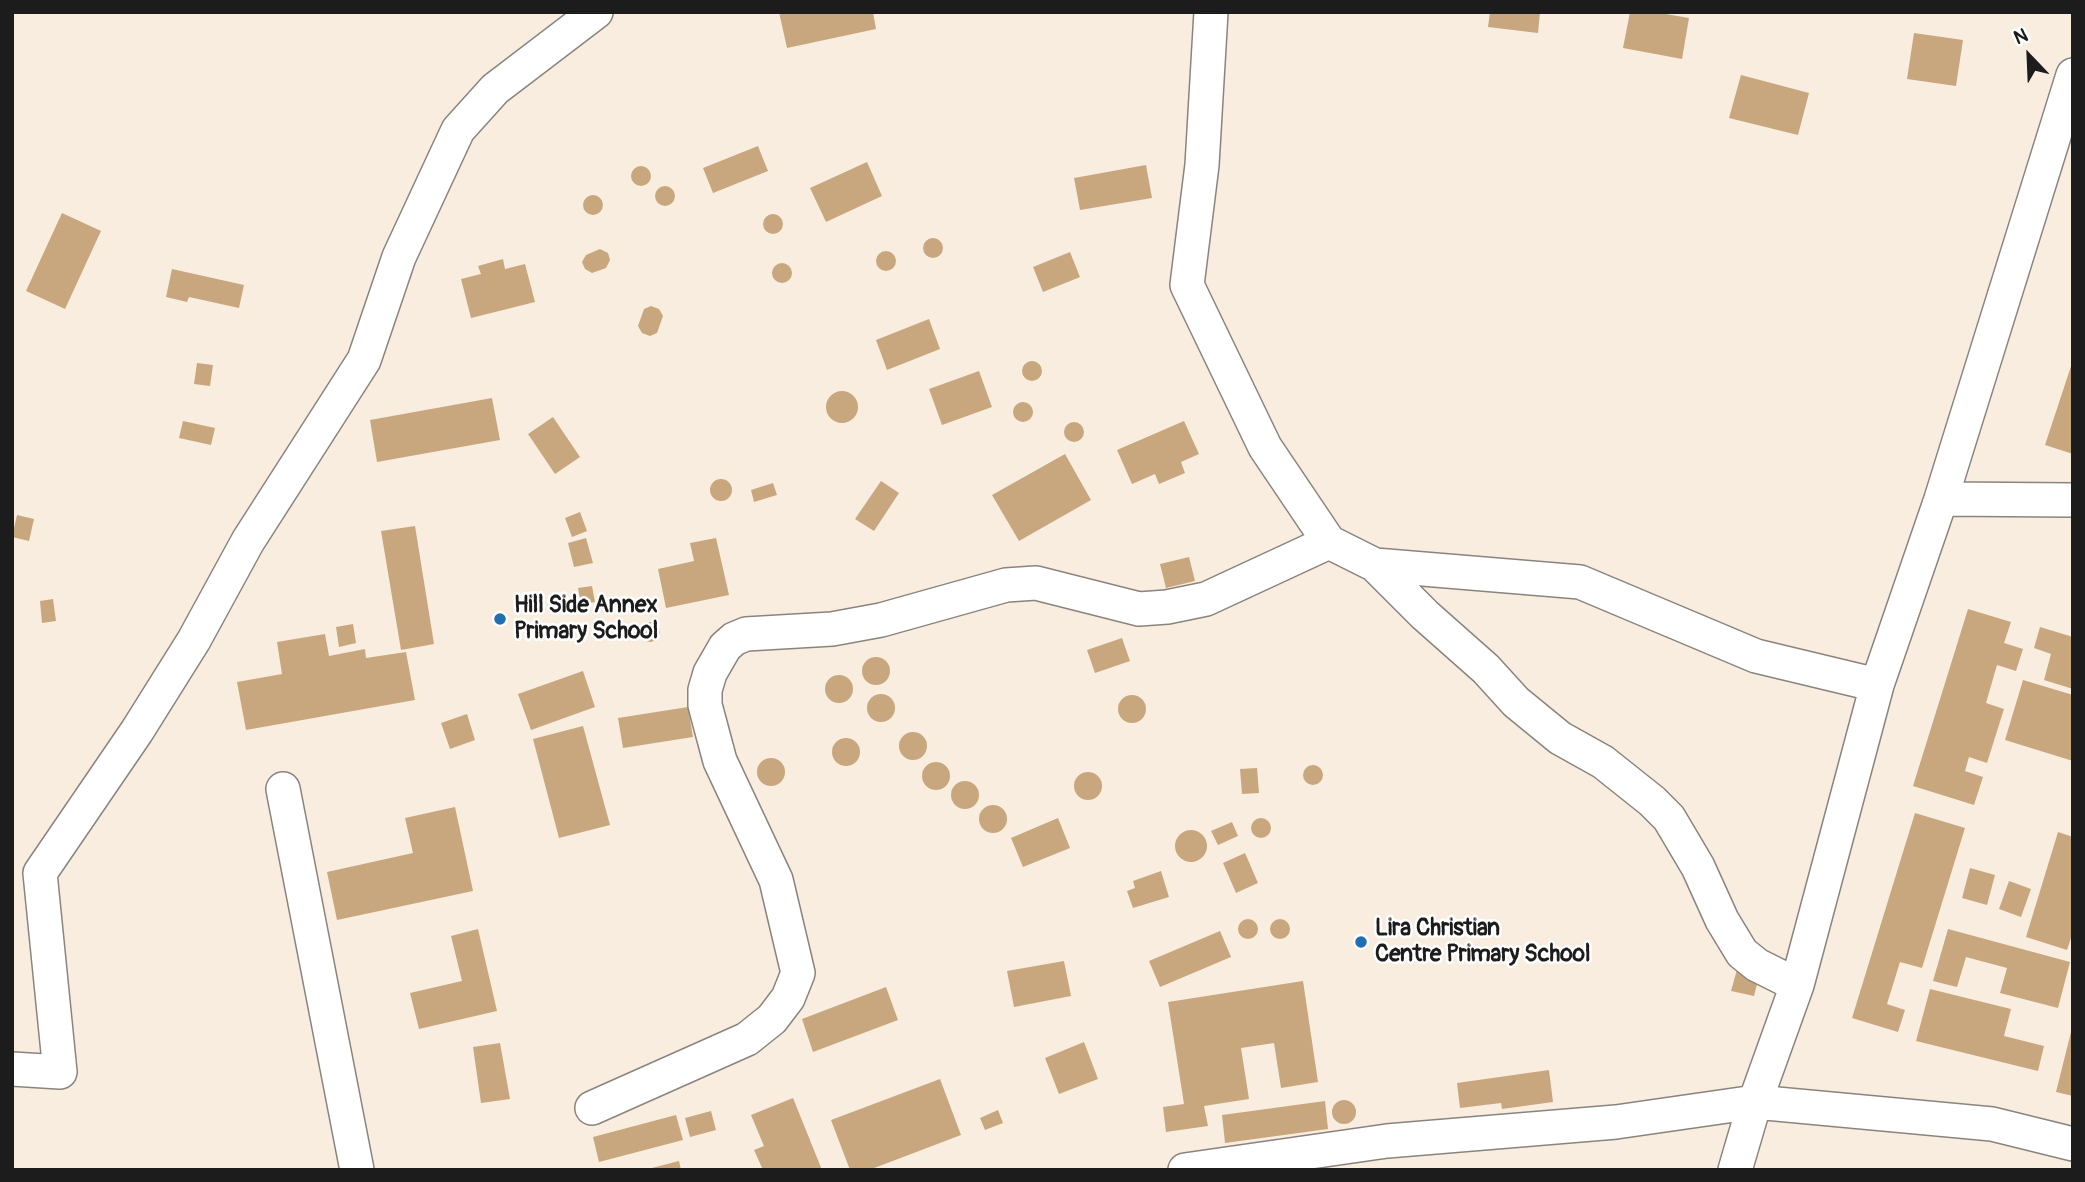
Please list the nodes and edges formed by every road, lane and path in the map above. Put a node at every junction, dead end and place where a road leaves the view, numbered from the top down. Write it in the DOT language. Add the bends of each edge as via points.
graph roads {
  1 [pos="596,12"];
  2 [pos="1211,12"];
  3 [pos="2073,75"];
  4 [pos="1941,499"];
  5 [pos="2073,500"];
  6 [pos="1329,542"];
  7 [pos="1375,565"];
  8 [pos="1877,685"];
  9 [pos="283,789"];
  10 [pos="1797,985"];
  11 [pos="12,1069"];
  12 [pos="1755,1102"];
  13 [pos="592,1108"];
  14 [pos="2073,1144"];
  15 [pos="357,1170"];
  16 [pos="1185,1170"];
  17 [pos="1735,1170"];
  1 -- 11 [label="street" via="495,89 458,130 399,257 364,360 248,541 137,731 40,873 60,1072"];
  2 -- 6 [label="street" via="1202,165 1187,285 1265,446"];
  3 -- 4 [label="street"];
  4 -- 5 [label="street"];
  4 -- 8 [label="street"];
  6 -- 7 [label="street"];
  6 -- 13 [label="street" via="1206,599 1167,607 1139,609 1036,583 1006,585 881,620 734,639 724,647 710,673 705,705 720,761 776,880 798,973 772,1020 747,1039"];
  7 -- 8 [label="street" via="1580,582 1756,656"];
  7 -- 10 [label="street" via="1516,702 1652,801 1669,818 1742,953"];
  8 -- 10 [label="street"];
  9 -- 15 [label="street"];
  10 -- 12 [label="street"];
  12 -- 14 [label="street" via="1993,1124"];
  12 -- 16 [label="street" via="1616,1122 1387,1141"];
  12 -- 17 [label="street"];
}
